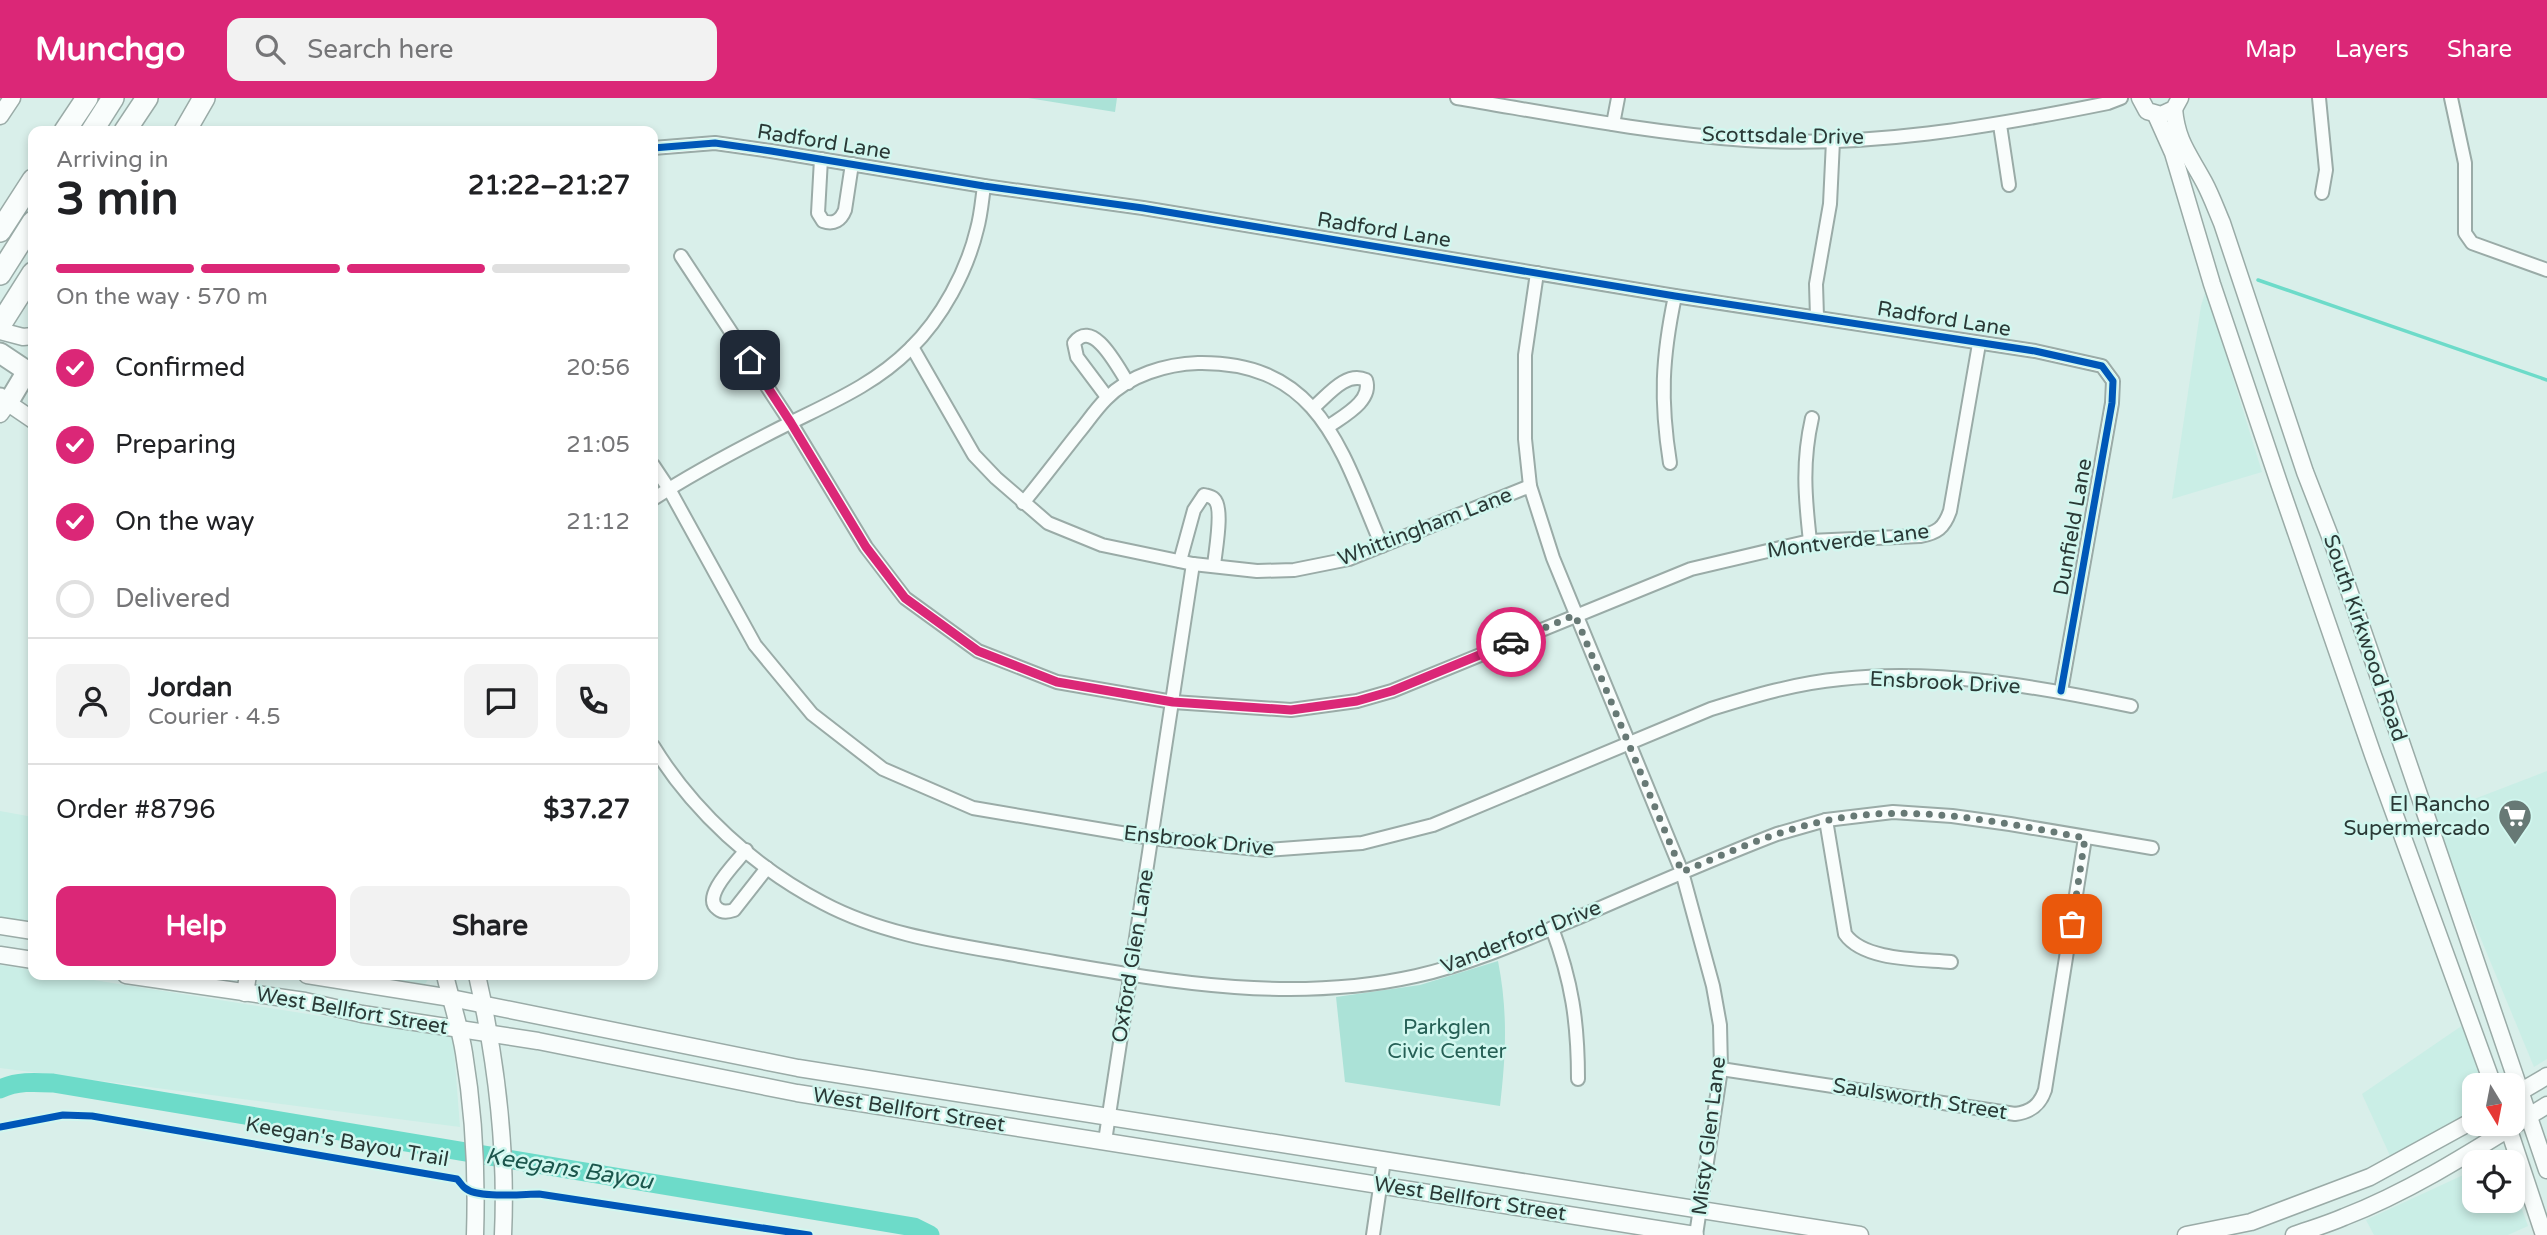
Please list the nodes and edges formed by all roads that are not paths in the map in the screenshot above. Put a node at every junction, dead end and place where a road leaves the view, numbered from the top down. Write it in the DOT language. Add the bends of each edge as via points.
graph roads {
  1 [pos="12,98"];
  2 [pos="87,98"];
  3 [pos="113,98"];
  4 [pos="146,98"];
  5 [pos="204,98"];
  6 [pos="211,98"];
  7 [pos="1457,98"];
  8 [pos="1618,98"];
  9 [pos="2319,98"];
  10 [pos="2451,98"];
  11 [pos="2115,100"];
  12 [pos="2141,100"];
  13 [pos="2178,101"];
  14 [pos="2156,115"];
  15 [pos="0,116"];
  16 [pos="1613,124"];
  17 [pos="2000,125"];
  18 [pos="68,126"];
  19 [pos="95,126"];
  20 [pos="128,126"];
  21 [pos="189,126"];
  22 [pos="190,126"];
  23 [pos="1833,141"];
  24 [pos="658,148"];
  25 [pos="821,159"];
  26 [pos="852,164"];
  27 [pos="2009,185"];
  28 [pos="984,186"];
  29 [pos="28,188"];
  30 [pos="2322,193"];
  31 [pos="2222,223"];
  32 [pos="28,230"];
  33 [pos="2196,230"];
  34 [pos="0,231"];
  35 [pos="681,256"];
  36 [pos="2547,270"];
  37 [pos="1537,273"];
  38 [pos="0,274"];
  39 [pos="27,282"];
  40 [pos="1675,296"];
  41 [pos="1817,317"];
  42 [pos="0,325"];
  43 [pos="0,331"];
  44 [pos="28,336"];
  45 [pos="1979,344"];
  46 [pos="912,347"];
  47 [pos="0,353"];
  48 [pos="28,367"];
  49 [pos="2270,367"];
  50 [pos="2107,370"];
  51 [pos="2242,372"];
  52 [pos="28,373"];
  53 [pos="1128,383"];
  54 [pos="1107,397"];
  55 [pos="3,405"];
  56 [pos="1314,407"];
  57 [pos="28,418"];
  58 [pos="1812,418"];
  59 [pos="791,423"];
  60 [pos="1328,428"];
  61 [pos="1670,463"];
  62 [pos="2305,472"];
  63 [pos="658,473"];
  64 [pos="2278,483"];
  65 [pos="1530,486"];
  66 [pos="669,489"];
  67 [pos="658,496"];
  68 [pos="1023,503"];
  69 [pos="1810,541"];
  70 [pos="1382,546"];
  71 [pos="1180,561"];
  72 [pos="1194,564"];
  73 [pos="1214,566"];
  74 [pos="1575,615"];
  75 [pos="2357,616"];
  76 [pos="2330,627"];
  77 [pos="2061,691"];
  78 [pos="1173,702"];
  79 [pos="2130,706"];
  80 [pos="2399,736"];
  81 [pos="1629,745"];
  82 [pos="658,754"];
  83 [pos="2373,755"];
  84 [pos="1826,820"];
  85 [pos="1151,838"];
  86 [pos="2085,838"];
  87 [pos="2152,848"];
  88 [pos="746,850"];
  89 [pos="767,867"];
  90 [pos="2444,868"];
  91 [pos="1682,872"];
  92 [pos="2418,877"];
  93 [pos="0,926"];
  94 [pos="1552,928"];
  95 [pos="28,930"];
  96 [pos="0,955"];
  97 [pos="28,959"];
  98 [pos="1951,962"];
  99 [pos="1131,975"];
  100 [pos="159,980"];
  101 [pos="247,980"];
  102 [pos="338,980"];
  103 [pos="446,980"];
  104 [pos="478,980"];
  105 [pos="245,993"];
  106 [pos="451,998"];
  107 [pos="483,1004"];
  108 [pos="458,1029"];
  109 [pos="488,1033"];
  110 [pos="643,1038"];
  111 [pos="640,1062"];
  112 [pos="1721,1069"];
  113 [pos="2490,1073"];
  114 [pos="2509,1073"];
  115 [pos="2547,1076"];
  116 [pos="1578,1079"];
  117 [pos="889,1082"];
  118 [pos="2525,1089"];
  119 [pos="2547,1105"];
  120 [pos="887,1107"];
  121 [pos="2525,1110"];
  122 [pos="2528,1116"];
  123 [pos="1108,1118"];
  124 [pos="2525,1118"];
  125 [pos="2462,1127"];
  126 [pos="2491,1136"];
  127 [pos="2511,1136"];
  128 [pos="1105,1141"];
  129 [pos="1384,1160"];
  130 [pos="2547,1170"];
  131 [pos="1381,1184"];
  132 [pos="1700,1211"];
  133 [pos="475,1235"];
  134 [pos="502,1235"];
  135 [pos="1373,1235"];
  136 [pos="1695,1235"];
  137 [pos="1860,1235"];
  138 [pos="2186,1235"];
  139 [pos="2294,1235"];
  140 [pos="2544,1235"];
  1 -- 15 [label="main road"];
  2 -- 18 [label="highway"];
  3 -- 19 [label="highway"];
  4 -- 20 [label="highway"];
  5 -- 21 [label="highway"];
  6 -- 22 [label="main road"];
  7 -- 16 [label="street, Scottsdale Drive"];
  8 -- 16 [label="street"];
  9 -- 30 [label="street" via="2326,170"];
  10 -- 36 [label="street" via="2465,163 2465,233 2472,243"];
  11 -- 12 [label="street, Scottsdale Drive"];
  11 -- 17 [label="street, Scottsdale Drive"];
  12 -- 14 [label="main road" via="2147,111"];
  13 -- 14 [label="main road" via="2166,114"];
  13 -- 31 [label="main road, South Kirkwood Road" via="2176,129 2181,143"];
  14 -- 33 [label="main road, South Kirkwood Road"];
  16 -- 23 [label="street, Scottsdale Drive" via="1746,140"];
  17 -- 23 [label="street, Scottsdale Drive"];
  17 -- 27 [label="street"];
  23 -- 41 [label="street" via="1830,204 1816,284"];
  24 -- 25 [label="street, Radford Lane" via="715,143"];
  25 -- 26 [label="street, Radford Lane"];
  25 -- 26 [label="street" via="818,213 829,223 836,222 845,210"];
  26 -- 28 [label="street, Radford Lane"];
  28 -- 37 [label="street, Radford Lane"];
  28 -- 46 [label="street" via="978,228 958,279"];
  29 -- 34 [label="highway"];
  31 -- 33 [label="main road"];
  31 -- 49 [label="main road, South Kirkwood Road"];
  32 -- 38 [label="highway"];
  33 -- 51 [label="main road, South Kirkwood Road"];
  35 -- 59 [label="street, Montverde Lane"];
  37 -- 40 [label="street, Radford Lane"];
  37 -- 65 [label="street, Misty Glen Lane" via="1525,355"];
  39 -- 42 [label="highway"];
  40 -- 41 [label="street, Radford Lane"];
  40 -- 61 [label="street" via="1662,376"];
  41 -- 45 [label="street, Radford Lane"];
  43 -- 44 [label="main road"];
  45 -- 50 [label="street, Radford Lane" via="2089,362"];
  45 -- 69 [label="street, Montverde Lane" via="1945,525 1920,536"];
  46 -- 59 [label="street" via="858,389"];
  46 -- 68 [label="street, Whittingham Lane" via="974,455"];
  47 -- 48 [label="main road"];
  49 -- 51 [label="main road"];
  49 -- 62 [label="main road, South Kirkwood Road"];
  50 -- 77 [label="street, Dunfield Lane" via="2113,381 2112,403"];
  51 -- 64 [label="main road, South Kirkwood Road"];
  52 -- 55 [label="main road"];
  53 -- 54 [label="street"];
  53 -- 54 [label="street" via="1100,342 1093,336 1078,338 1074,343 1077,357"];
  53 -- 56 [label="street" via="1180,363 1214,363 1273,377"];
  54 -- 68 [label="street"];
  55 -- 57 [label="main road"];
  56 -- 60 [label="street"];
  56 -- 60 [label="street" via="1348,378 1366,380 1366,396"];
  58 -- 69 [label="street" via="1804,488"];
  59 -- 66 [label="street"];
  59 -- 78 [label="street, Montverde Lane" via="866,547 905,598 978,651 1057,682"];
  60 -- 70 [label="street"];
  62 -- 64 [label="main road"];
  62 -- 75 [label="main road, South Kirkwood Road"];
  63 -- 66 [label="street, Ensbrook Drive"];
  64 -- 76 [label="main road, South Kirkwood Road"];
  65 -- 70 [label="street, Whittingham Lane"];
  65 -- 74 [label="street, Misty Glen Lane"];
  66 -- 67 [label="street"];
  66 -- 85 [label="street, Ensbrook Drive" via="755,645 812,714 883,769 973,808"];
  68 -- 71 [label="street, Whittingham Lane" via="1048,523 1093,541"];
  69 -- 74 [label="street, Montverde Lane" via="1691,569"];
  70 -- 73 [label="street, Whittingham Lane" via="1349,559 1294,570"];
  71 -- 72 [label="street, Whittingham Lane"];
  71 -- 73 [label="street" via="1194,510 1203,495 1213,497 1220,512"];
  72 -- 73 [label="street, Whittingham Lane"];
  72 -- 78 [label="street, Oxford Glen Lane"];
  74 -- 78 [label="street, Montverde Lane" via="1392,691 1357,701 1291,710"];
  74 -- 81 [label="street, Misty Glen Lane"];
  75 -- 76 [label="main road"];
  75 -- 80 [label="main road, South Kirkwood Road"];
  76 -- 83 [label="main road, South Kirkwood Road"];
  77 -- 79 [label="street, Ensbrook Drive"];
  77 -- 81 [label="street, Ensbrook Drive" via="1916,676 1838,679 1711,709"];
  78 -- 85 [label="street, Oxford Glen Lane"];
  80 -- 83 [label="main road"];
  80 -- 90 [label="main road, South Kirkwood Road"];
  81 -- 85 [label="street, Ensbrook Drive" via="1433,825 1362,843 1267,850"];
  81 -- 91 [label="street, Misty Glen Lane"];
  82 -- 88 [label="street, Vanderford Drive" via="699,809"];
  83 -- 92 [label="main road, South Kirkwood Road"];
  84 -- 86 [label="street, Vanderford Drive" via="1919,813"];
  84 -- 91 [label="street, Vanderford Drive"];
  84 -- 98 [label="street" via="1845,934 1852,944 1865,951"];
  85 -- 99 [label="street, Oxford Glen Lane"];
  86 -- 87 [label="street, Vanderford Drive"];
  86 -- 112 [label="street, Saulsworth Street" via="2043,1096 2029,1111 2015,1114"];
  88 -- 89 [label="street, Vanderford Drive"];
  88 -- 89 [label="street" via="713,892 717,909 734,910"];
  89 -- 99 [label="street, Vanderford Drive" via="824,904 913,937"];
  90 -- 92 [label="main road"];
  90 -- 114 [label="main road, South Kirkwood Road"];
  91 -- 94 [label="street, Vanderford Drive"];
  91 -- 112 [label="street, Misty Glen Lane" via="1713,986"];
  92 -- 113 [label="main road, South Kirkwood Road"];
  93 -- 95 [label="main road"];
  94 -- 99 [label="street, Vanderford Drive" via="1418,975 1322,990 1238,988"];
  94 -- 116 [label="street" via="1572,992"];
  96 -- 97 [label="main road"];
  99 -- 123 [label="street, Oxford Glen Lane"];
  100 -- 105 [label="main road, West Bellfort Street"];
  101 -- 105 [label="main road"];
  102 -- 106 [label="main road, West Bellfort Street"];
  103 -- 106 [label="main road"];
  104 -- 107 [label="main road"];
  105 -- 108 [label="main road, West Bellfort Street"];
  106 -- 107 [label="main road, West Bellfort Street"];
  106 -- 108 [label="main road"];
  107 -- 109 [label="main road"];
  107 -- 110 [label="main road, West Bellfort Street"];
  108 -- 109 [label="main road, West Bellfort Street"];
  108 -- 133 [label="main road" via="472,1126"];
  109 -- 111 [label="main road, West Bellfort Street"];
  109 -- 134 [label="main road" via="497,1093"];
  110 -- 111 [label="main road"];
  110 -- 117 [label="main road, West Bellfort Street"];
  111 -- 120 [label="main road, West Bellfort Street"];
  112 -- 132 [label="street, Misty Glen Lane"];
  115 -- 118 [label="main road"];
  117 -- 120 [label="main road"];
  117 -- 123 [label="main road, West Bellfort Street"];
  119 -- 122 [label="main road"];
  120 -- 128 [label="main road, West Bellfort Street"];
  121 -- 122 [label="main road, South Kirkwood Road"];
  122 -- 124 [label="main road"];
  122 -- 130 [label="main road, South Kirkwood Road"];
  123 -- 128 [label="street, Oxford Glen Lane"];
  123 -- 129 [label="main road, West Bellfort Street"];
  125 -- 138 [label="main road" via="2371,1177 2251,1222"];
  126 -- 139 [label="main road" via="2380,1201"];
  127 -- 140 [label="main road"];
  128 -- 131 [label="main road, West Bellfort Street"];
  129 -- 131 [label="street"];
  129 -- 132 [label="main road, West Bellfort Street"];
  131 -- 135 [label="street"];
  131 -- 136 [label="main road, West Bellfort Street"];
  132 -- 136 [label="street, Misty Glen Lane"];
  132 -- 137 [label="main road, West Bellfort Street"];
}
